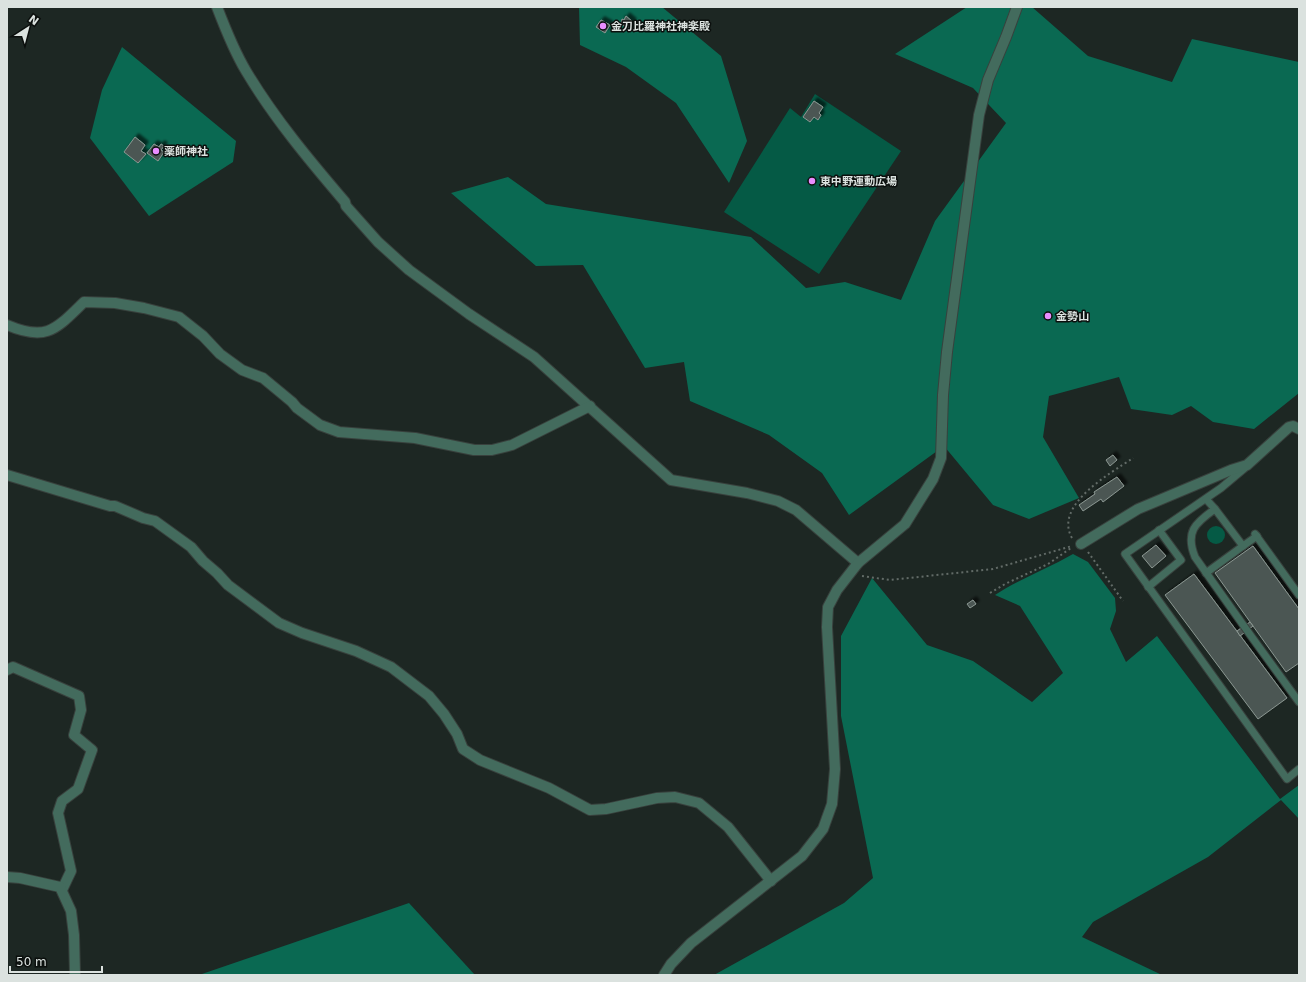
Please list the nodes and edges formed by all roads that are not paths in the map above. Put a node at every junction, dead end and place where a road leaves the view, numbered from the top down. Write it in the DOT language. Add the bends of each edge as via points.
graph roads {
  1 [pos="217,7"];
  2 [pos="1016,7"];
  3 [pos="7,325"];
  4 [pos="590,406"];
  5 [pos="1299,429"];
  6 [pos="1248,465"];
  7 [pos="7,475"];
  8 [pos="1206,499"];
  9 [pos="1214,509"];
  10 [pos="1159,530"];
  11 [pos="1078,544"];
  12 [pos="1243,546"];
  13 [pos="858,563"];
  14 [pos="1206,573"];
  15 [pos="1148,587"];
  16 [pos="1299,595"];
  17 [pos="7,670"];
  18 [pos="1299,702"];
  19 [pos="1299,769"];
  20 [pos="7,877"];
  21 [pos="771,881"];
  22 [pos="62,890"];
  23 [pos="75,975"];
  24 [pos="664,975"];
  1 -- 4 [label="street" via="244,69 258,90 304,154 378,242 409,270 534,357"];
  2 -- 13 [label="street" via="988,80 979,115 946,359 941,458 933,479 905,524"];
  3 -- 4 [label="street" via="36,333 51,331 84,302 115,303 179,317 242,370 263,378 320,425 339,432 415,438 474,450 492,450 512,445"];
  4 -- 13 [label="street" via="670,480 778,501 796,510"];
  5 -- 6 [label="street" via="1289,427"];
  6 -- 8 [label="lane"];
  6 -- 11 [label="street" via="1138,509"];
  7 -- 21 [label="street" via="115,506 155,521 191,547 228,585 279,623 356,651 391,667 429,696 444,714 463,749 480,760 549,788 590,810 675,797 699,803 728,827"];
  8 -- 9 [label="lane"];
  8 -- 10 [label="lane"];
  9 -- 12 [label="lane"];
  9 -- 14 [label="lane" via="1194,527 1191,536 1191,548"];
  10 -- 15 [label="lane" via="1181,560"];
  10 -- 15 [label="lane" via="1125,554"];
  12 -- 14 [label="lane"];
  12 -- 16 [label="lane" via="1256,535"];
  13 -- 21 [label="street" via="837,590 828,607 835,769 832,804 823,829 802,856"];
  14 -- 18 [label="lane"];
  15 -- 19 [label="lane" via="1287,779"];
  17 -- 22 [label="street" via="13,667 79,696 81,710 74,735 92,750 78,789 62,801 58,813 71,871"];
  20 -- 22 [label="street" via="60,887"];
  21 -- 24 [label="street" via="691,943"];
  22 -- 23 [label="street" via="71,911"];
}
